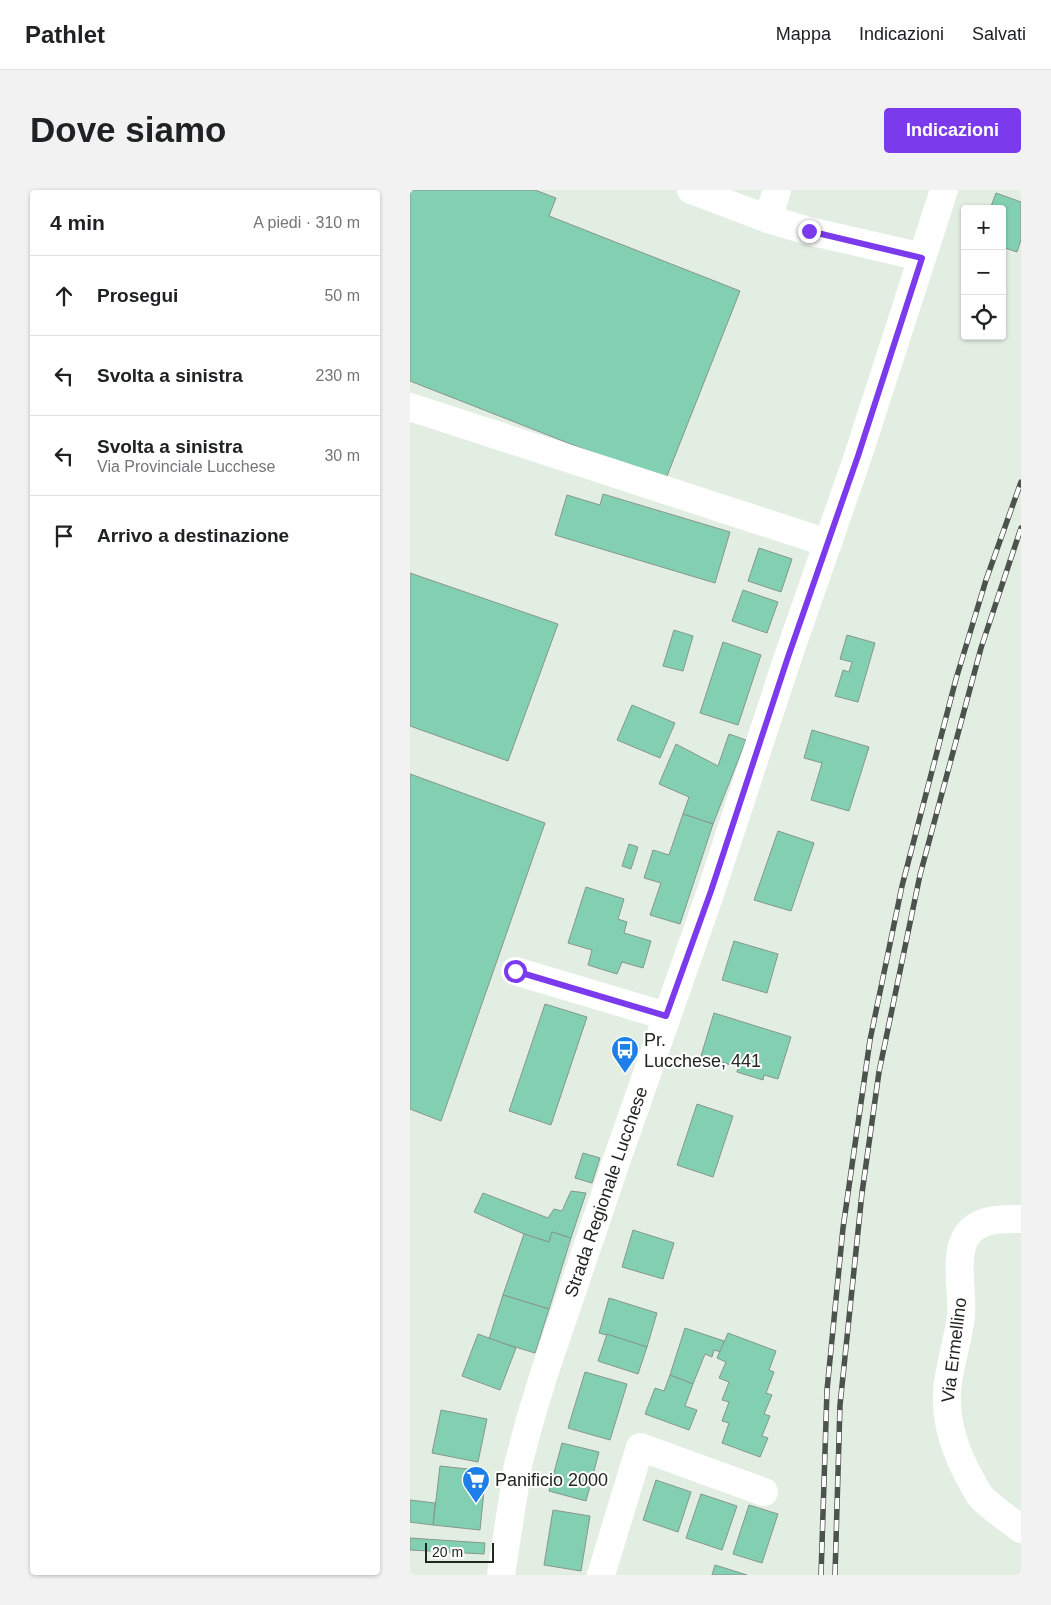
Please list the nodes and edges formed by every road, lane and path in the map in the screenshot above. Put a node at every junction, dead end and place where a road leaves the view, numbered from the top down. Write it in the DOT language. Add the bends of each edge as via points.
graph roads {
  1 [pos="691,190"];
  2 [pos="777,190"];
  3 [pos="944,190"];
  4 [pos="768,218"];
  5 [pos="922,258"];
  6 [pos="410,407"];
  7 [pos="828,543"];
  8 [pos="515,971"];
  9 [pos="666,1016"];
  10 [pos="1021,1219"];
  11 [pos="764,1492"];
  12 [pos="1021,1529"];
  13 [pos="502,1575"];
  14 [pos="601,1575"];
  1 -- 4 [label="main road"];
  2 -- 4 [label="main road"];
  3 -- 5 [label="main road, Strada Regionale Lucchese"];
  4 -- 5 [label="main road"];
  5 -- 7 [label="main road, Strada Regionale Lucchese"];
  6 -- 7 [label="main road"];
  7 -- 9 [label="main road, Strada Regionale Lucchese"];
  8 -- 9 [label="main road"];
  9 -- 13 [label="main road, Strada Regionale Lucchese" via="530,1420 518,1466"];
  10 -- 12 [label="main road, Via Ermellino" via="991,1220 964,1238 960,1256 959,1330 946,1412 962,1463 981,1497"];
  11 -- 14 [label="main road" via="640,1447"];
}
